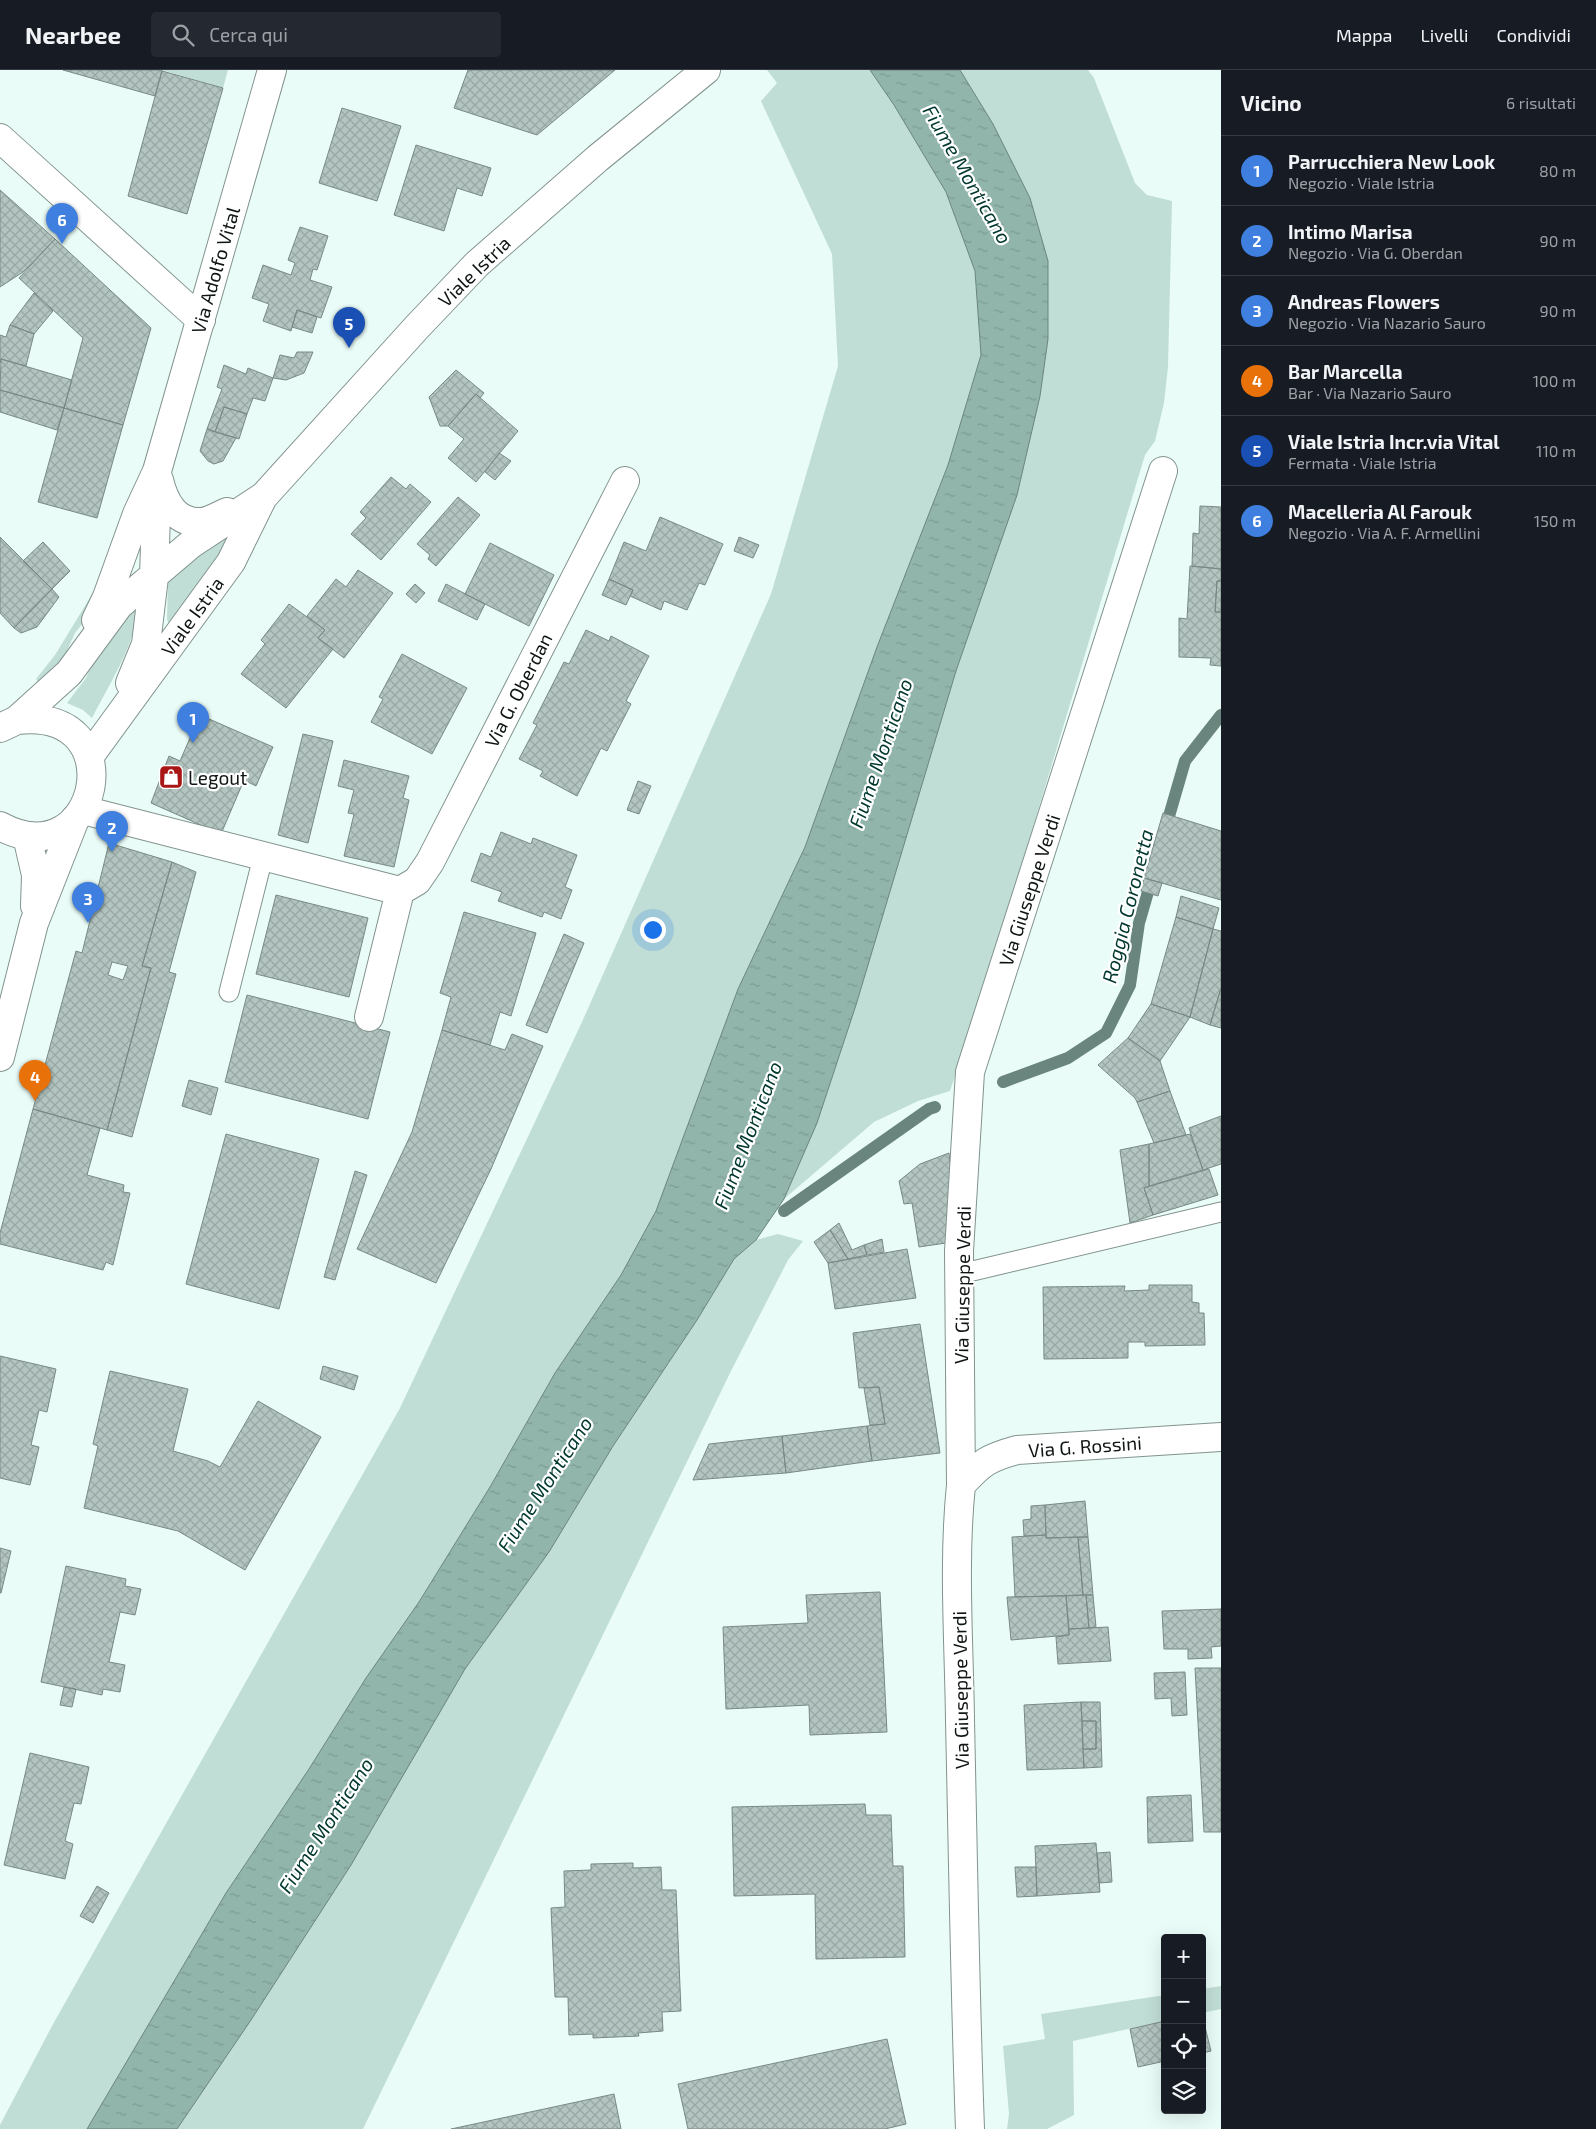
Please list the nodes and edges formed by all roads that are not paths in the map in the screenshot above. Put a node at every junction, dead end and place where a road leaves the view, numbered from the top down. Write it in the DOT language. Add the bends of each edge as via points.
graph roads {
  1 [pos="272,70"];
  2 [pos="706,70"];
  3 [pos="0,138"];
  4 [pos="201,320"];
  5 [pos="157,471"];
  6 [pos="1163,471"];
  7 [pos="625,481"];
  8 [pos="264,496"];
  9 [pos="154,576"];
  10 [pos="70,673"];
  11 [pos="9,724"];
  12 [pos="110,729"];
  13 [pos="90,757"];
  14 [pos="79,814"];
  15 [pos="0,826"];
  16 [pos="27,836"];
  17 [pos="264,857"];
  18 [pos="400,891"];
  19 [pos="34,923"];
  20 [pos="229,992"];
  21 [pos="369,1017"];
  22 [pos="0,1057"];
  23 [pos="1221,1212"];
  24 [pos="960,1274"];
  25 [pos="1221,1437"];
  26 [pos="962,1484"];
  27 [pos="970,2129"];
  1 -- 4 [label="street, Via Adolfo Vital"];
  2 -- 8 [label="street, Viale Istria" via="598,158 477,264"];
  3 -- 4 [label="street"];
  4 -- 5 [label="street, Via Adolfo Vital"];
  5 -- 8 [label="street, Via Adolfo Vital" via="162,495 173,512 187,521 203,522"];
  5 -- 9 [label="street, Via Adolfo Vital"];
  5 -- 10 [label="street, Via Adolfo Vital" via="137,514 107,597"];
  6 -- 24 [label="street, Via Giuseppe Verdi" via="970,1072"];
  7 -- 18 [label="street, Via G. Oberdan" via="430,862 417,881"];
  8 -- 9 [label="street, Viale Istria" via="191,544"];
  8 -- 12 [label="street, Viale Istria" via="231,562"];
  9 -- 10 [label="street, Viale Istria" via="119,606"];
  9 -- 12 [label="street, Viale Istria" via="146,644"];
  10 -- 11 [label="street, Viale Istria"];
  11 -- 13 [label="street, Viale Istria" via="35,718 52,721 81,742"];
  12 -- 13 [label="street, Viale Istria"];
  13 -- 14 [label="street" via="93,775 90,793"];
  14 -- 16 [label="street" via="61,830 44,836"];
  14 -- 17 [label="street"];
  14 -- 19 [label="street"];
  15 -- 16 [label="street"];
  16 -- 19 [label="street" via="36,875"];
  17 -- 18 [label="street"];
  17 -- 20 [label="lane"];
  18 -- 21 [label="street"];
  19 -- 22 [label="street"];
  23 -- 24 [label="lane"];
  24 -- 26 [label="street, Via Giuseppe Verdi"];
  25 -- 26 [label="street, Via G. Rossini" via="1017,1450 992,1457 978,1466"];
  26 -- 27 [label="street, Via Giuseppe Verdi" via="958,1578"];
}
